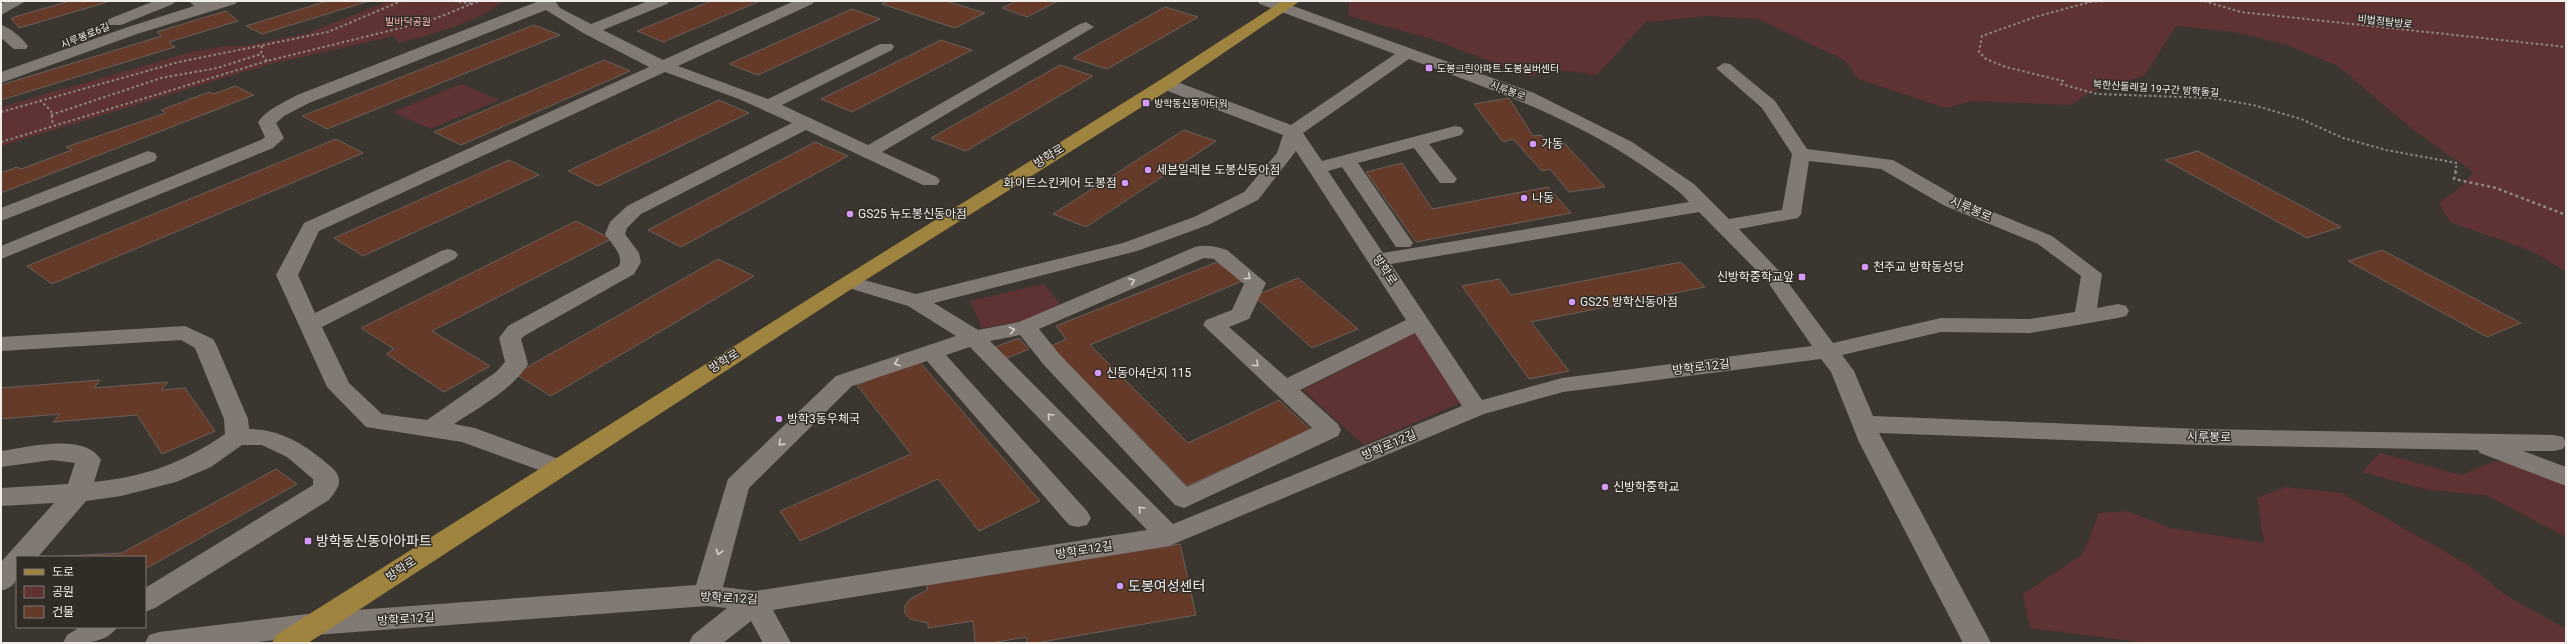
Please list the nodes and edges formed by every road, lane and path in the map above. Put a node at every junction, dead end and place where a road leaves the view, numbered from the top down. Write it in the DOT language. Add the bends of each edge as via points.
graph roads {
  1 [pos="18,1"];
  2 [pos="168,1"];
  3 [pos="230,1"];
  4 [pos="401,1"];
  5 [pos="454,1"];
  6 [pos="479,1"];
  7 [pos="662,1"];
  8 [pos="807,1"];
  9 [pos="2106,1"];
  10 [pos="2204,1"];
  11 [pos="548,2"];
  12 [pos="2089,2"];
  13 [pos="1280,3"];
  14 [pos="473,4"];
  15 [pos="201,5"];
  16 [pos="1,10"];
  17 [pos="1086,26"];
  18 [pos="1,30"];
  19 [pos="589,30"];
  20 [pos="20,46"];
  21 [pos="262,46"];
  22 [pos="886,47"];
  23 [pos="2566,47"];
  24 [pos="1408,52"];
  25 [pos="261,54"];
  26 [pos="267,61"];
  27 [pos="666,67"];
  28 [pos="1,68"];
  29 [pos="1724,68"];
  30 [pos="1,78"];
  31 [pos="1166,84"];
  32 [pos="40,100"];
  33 [pos="769,106"];
  34 [pos="1,112"];
  35 [pos="51,115"];
  36 [pos="806,123"];
  37 [pos="52,126"];
  38 [pos="1455,131"];
  39 [pos="1293,132"];
  40 [pos="1418,140"];
  41 [pos="1,142"];
  42 [pos="869,152"];
  43 [pos="1802,154"];
  44 [pos="148,156"];
  45 [pos="1347,160"];
  46 [pos="1317,168"];
  47 [pos="1447,179"];
  48 [pos="930,181"];
  49 [pos="1704,205"];
  50 [pos="1,215"];
  51 [pos="2566,215"];
  52 [pos="1725,226"];
  53 [pos="1403,243"];
  54 [pos="1,253"];
  55 [pos="448,255"];
  56 [pos="1378,260"];
  57 [pos="850,282"];
  58 [pos="916,301"];
  59 [pos="2118,311"];
  60 [pos="2085,317"];
  61 [pos="1419,322"];
  62 [pos="310,324"];
  63 [pos="1025,327"];
  64 [pos="974,338"];
  65 [pos="1,344"];
  66 [pos="1827,351"];
  67 [pos="931,352"];
  68 [pos="1284,389"];
  69 [pos="1476,408"];
  70 [pos="1864,424"];
  71 [pos="431,429"];
  72 [pos="237,437"];
  73 [pos="2475,442"];
  74 [pos="2554,443"];
  75 [pos="1,459"];
  76 [pos="558,468"];
  77 [pos="2566,476"];
  78 [pos="78,493"];
  79 [pos="1,497"];
  80 [pos="1078,518"];
  81 [pos="1168,536"];
  82 [pos="23,556"];
  83 [pos="16,563"];
  84 [pos="1,581"];
  85 [pos="707,596"];
  86 [pos="146,600"];
  87 [pos="755,602"];
  88 [pos="315,624"];
  89 [pos="101,628"];
  90 [pos="77,643"];
  91 [pos="159,643"];
  92 [pos="286,643"];
  93 [pos="703,643"];
  94 [pos="777,643"];
  95 [pos="1977,643"];
  1 -- 16 [label="street"];
  2 -- 28 [label="street, 시루봉로6길"];
  3 -- 15 [label="street"];
  4 -- 21 [label="path" via="328,32"];
  5 -- 14 [label="path"];
  6 -- 14 [label="path"];
  7 -- 19 [label="street"];
  8 -- 27 [label="street" via="690,53"];
  9 -- 12 [label="path"];
  10 -- 23 [label="path, 비법정탐방로" via="2241,12"];
  11 -- 19 [label="street" via="555,11"];
  11 -- 54 [label="street" via="303,99 278,112 267,122 275,138 267,144"];
  12 -- 51 [label="path, 북한산둘레길 19구간 방학동길" via="2035,17 1982,36 1978,50 1990,62 2063,81 2061,84 2097,94 2212,98 2253,105 2301,119 2343,138 2386,150 2457,163 2454,179 2496,188"];
  13 -- 24 [label="street, 시루봉로"];
  13 -- 31 [label="main road, 방학로"];
  14 -- 26 [label="path" via="429,21"];
  15 -- 30 [label="street"];
  17 -- 42 [label="street"];
  18 -- 20 [label="street"];
  19 -- 27 [label="street"];
  21 -- 25 [label="path"];
  21 -- 32 [label="path" via="179,62"];
  22 -- 33 [label="street"];
  24 -- 39 [label="street"];
  24 -- 49 [label="street, 시루봉로" via="1528,97 1626,146 1687,188"];
  25 -- 26 [label="path"];
  25 -- 35 [label="path" via="217,68 161,78"];
  26 -- 37 [label="path"];
  27 -- 33 [label="street" via="745,94"];
  27 -- 62 [label="street" via="311,227 287,274"];
  29 -- 43 [label="street" via="1769,105"];
  31 -- 39 [label="street"];
  31 -- 57 [label="main road, 방학로"];
  32 -- 34 [label="path"];
  32 -- 35 [label="path" via="51,111"];
  33 -- 36 [label="street"];
  35 -- 37 [label="path"];
  36 -- 42 [label="street"];
  36 -- 71 [label="street" via="634,210 617,226 615,234 629,253 631,262 627,270 516,331 510,338 517,364 504,377"];
  37 -- 41 [label="path"];
  38 -- 40 [label="street"];
  39 -- 46 [label="street, 방학로"];
  39 -- 58 [label="street" via="1286,154 1251,196 1201,221 1130,247"];
  40 -- 45 [label="street"];
  40 -- 47 [label="street"];
  42 -- 48 [label="street"];
  43 -- 52 [label="street" via="1791,214"];
  43 -- 60 [label="street, 시루봉로" via="1886,164 1952,202 2045,240 2092,274"];
  44 -- 50 [label="street"];
  45 -- 46 [label="street"];
  45 -- 53 [label="street"];
  46 -- 56 [label="street, 방학로"];
  49 -- 52 [label="street, 시루봉로"];
  49 -- 56 [label="street"];
  52 -- 66 [label="street, 시루봉로" via="1774,277"];
  55 -- 62 [label="street"];
  56 -- 61 [label="street, 방학로"];
  57 -- 58 [label="street"];
  57 -- 76 [label="main road, 방학로"];
  58 -- 64 [label="street"];
  59 -- 60 [label="street"];
  60 -- 66 [label="street" via="2030,326 1941,325"];
  61 -- 68 [label="street"];
  61 -- 69 [label="street, 방학로"];
  62 -- 71 [label="street" via="339,387 375,421"];
  64 -- 63 [label="street, one-way"];
  63 -- 68 [label="street, one-way" via="1202,251 1220,254 1256,283 1241,314 1214,325"];
  63 -- 68 [label="street" via="1052,360 1184,499 1329,430"];
  64 -- 67 [label="street"];
  81 -- 64 [label="street, one-way"];
  65 -- 72 [label="street" via="185,332 205,344 236,419"];
  66 -- 69 [label="street, 방학로12길" via="1562,385"];
  66 -- 70 [label="street, 시루봉로" via="1842,371"];
  67 -- 80 [label="street"];
  67 -- 85 [label="street, one-way" via="844,381 737,486"];
  69 -- 81 [label="street, 방학로12길"];
  70 -- 73 [label="street, 시루봉로" via="2199,437"];
  70 -- 95 [label="street, 시루봉로"];
  71 -- 76 [label="street" via="466,434"];
  72 -- 78 [label="street" via="191,467 130,486"];
  72 -- 86 [label="street" via="265,437 296,451 326,476 326,486 320,494"];
  73 -- 74 [label="street, 시루봉로"];
  73 -- 77 [label="street"];
  75 -- 78 [label="street" via="52,452 76,453 89,460"];
  76 -- 88 [label="main road, 방학로"];
  78 -- 79 [label="street"];
  78 -- 82 [label="street"];
  81 -- 87 [label="street, 방학로12길"];
  83 -- 84 [label="street"];
  85 -- 87 [label="street, 방학로12길"];
  85 -- 88 [label="street, 방학로12길"];
  87 -- 93 [label="street"];
  87 -- 94 [label="street"];
  88 -- 91 [label="street, 방학로12길"];
  88 -- 92 [label="main road, 방학로"];
  89 -- 90 [label="street"];
}
